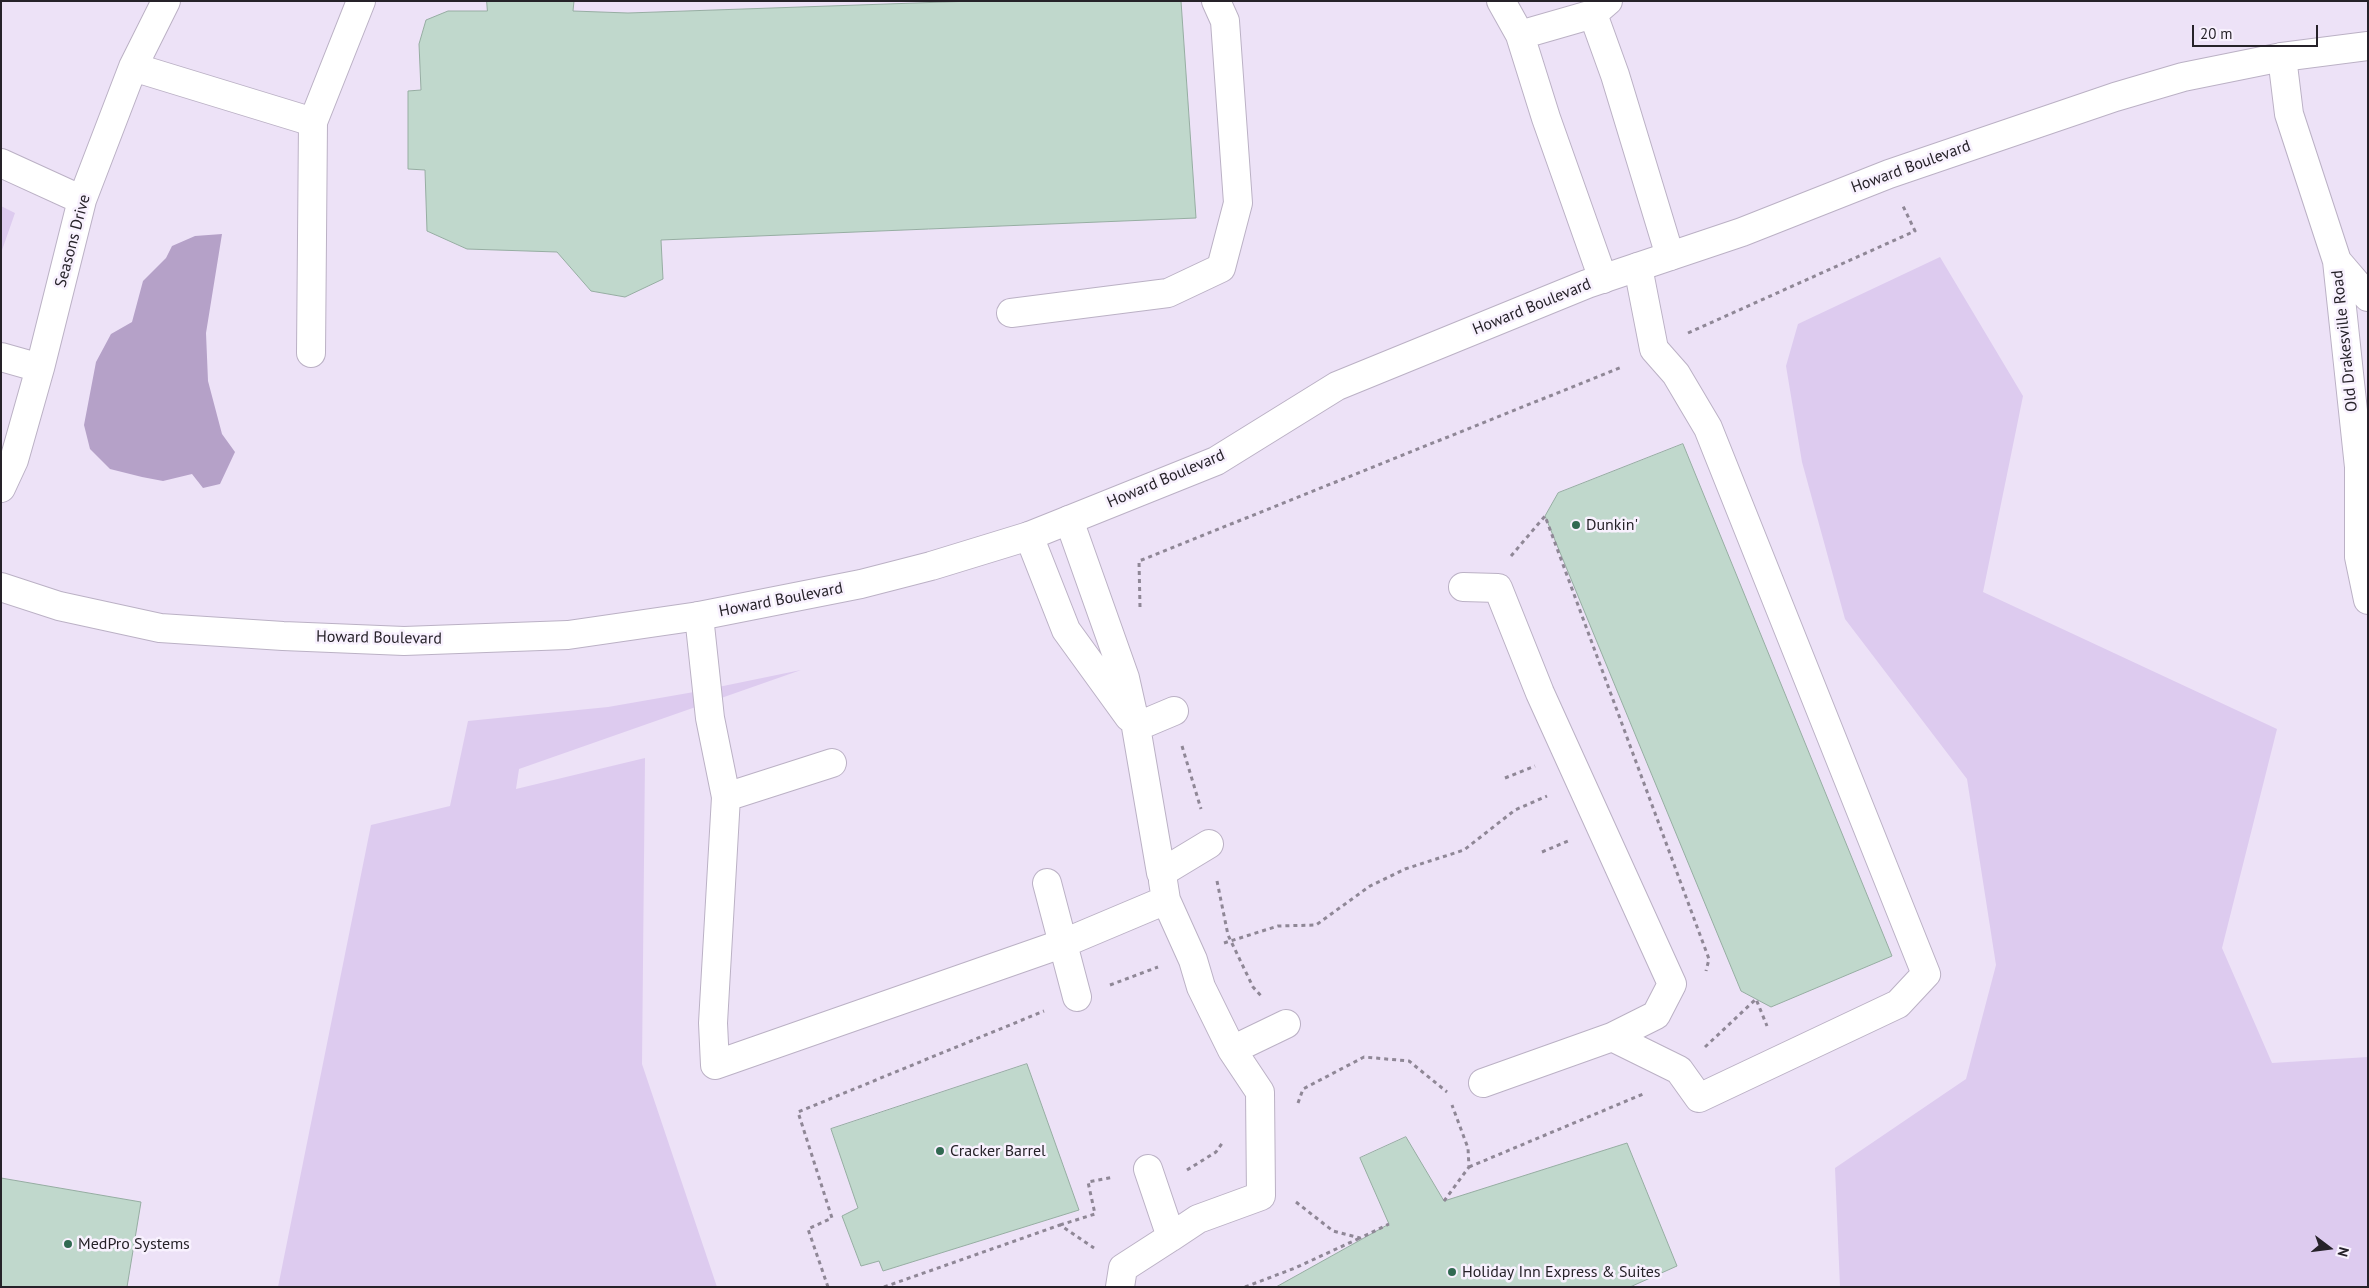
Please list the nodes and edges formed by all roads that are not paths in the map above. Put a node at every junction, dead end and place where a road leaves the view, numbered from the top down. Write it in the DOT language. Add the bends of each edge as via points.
graph roads {
  1 [pos="166,1"];
  2 [pos="361,1"];
  3 [pos="1216,1"];
  4 [pos="1500,1"];
  5 [pos="1600,8"];
  6 [pos="1520,35"];
  7 [pos="2368,46"];
  8 [pos="2282,57"];
  9 [pos="134,67"];
  10 [pos="313,122"];
  11 [pos="1,163"];
  12 [pos="82,200"];
  13 [pos="1670,256"];
  14 [pos="2337,261"];
  15 [pos="1638,267"];
  16 [pos="1603,278"];
  17 [pos="2368,297"];
  18 [pos="1012,313"];
  19 [pos="311,353"];
  20 [pos="1,357"];
  21 [pos="40,368"];
  22 [pos="1,488"];
  23 [pos="1069,520"];
  24 [pos="1029,536"];
  25 [pos="1,587"];
  26 [pos="1463,587"];
  27 [pos="2368,600"];
  28 [pos="699,616"];
  29 [pos="1174,711"];
  30 [pos="1136,727"];
  31 [pos="832,763"];
  32 [pos="726,797"];
  33 [pos="1209,844"];
  34 [pos="1162,873"];
  35 [pos="1047,883"];
  36 [pos="1166,900"];
  37 [pos="1064,943"];
  38 [pos="1077,997"];
  39 [pos="1286,1024"];
  40 [pos="1612,1037"];
  41 [pos="1232,1050"];
  42 [pos="1483,1083"];
  43 [pos="1148,1169"];
  44 [pos="1170,1237"];
  45 [pos="1122,1277"];
  1 -- 9 [label="main road, Seasons Drive"];
  2 -- 10 [label="main road"];
  3 -- 18 [label="main road" via="1225,21 1238,203 1221,268 1168,293"];
  4 -- 6 [label="main road"];
  5 -- 6 [label="main road"];
  5 -- 13 [label="main road" via="1615,75"];
  6 -- 16 [label="main road"];
  7 -- 8 [label="main road, Howard Boulevard"];
  8 -- 13 [label="main road, Howard Boulevard" via="2183,77 2115,97 1889,174 1742,232"];
  8 -- 14 [label="main road, Old Drakesville Road" via="2290,114"];
  9 -- 10 [label="main road"];
  9 -- 12 [label="main road, Seasons Drive"];
  10 -- 19 [label="main road"];
  11 -- 12 [label="main road"];
  12 -- 21 [label="main road, Seasons Drive"];
  13 -- 15 [label="main road, Howard Boulevard"];
  14 -- 17 [label="main road, Old Drakesville Road"];
  14 -- 27 [label="main road, Old Drakesville Road" via="2358,467 2359,557"];
  15 -- 16 [label="main road, Howard Boulevard"];
  15 -- 40 [label="main road" via="1654,349 1676,374 1708,428 1926,974 1898,1004 1699,1098 1679,1070"];
  16 -- 23 [label="main road, Howard Boulevard" via="1338,386 1216,461"];
  20 -- 21 [label="main road"];
  21 -- 22 [label="main road, Seasons Drive" via="14,460"];
  23 -- 24 [label="main road, Howard Boulevard"];
  23 -- 30 [label="main road" via="1125,678"];
  24 -- 28 [label="main road, Howard Boulevard" via="861,584"];
  24 -- 30 [label="main road" via="1066,630"];
  25 -- 28 [label="main road, Howard Boulevard" via="59,606 160,628 283,636 404,640 568,635"];
  26 -- 40 [label="main road" via="1498,588 1540,693 1672,984 1656,1016"];
  28 -- 32 [label="main road" via="710,718"];
  29 -- 30 [label="main road"];
  30 -- 34 [label="main road"];
  31 -- 32 [label="main road"];
  32 -- 37 [label="main road" via="713,1013 714,1064"];
  33 -- 34 [label="main road"];
  34 -- 36 [label="main road"];
  35 -- 37 [label="main road"];
  36 -- 37 [label="main road"];
  36 -- 41 [label="main road" via="1193,960 1201,987"];
  37 -- 38 [label="main road"];
  39 -- 41 [label="main road"];
  40 -- 42 [label="main road"];
  41 -- 44 [label="main road" via="1260,1092 1261,1196 1198,1219"];
  43 -- 44 [label="main road"];
  44 -- 45 [label="main road"];
}
